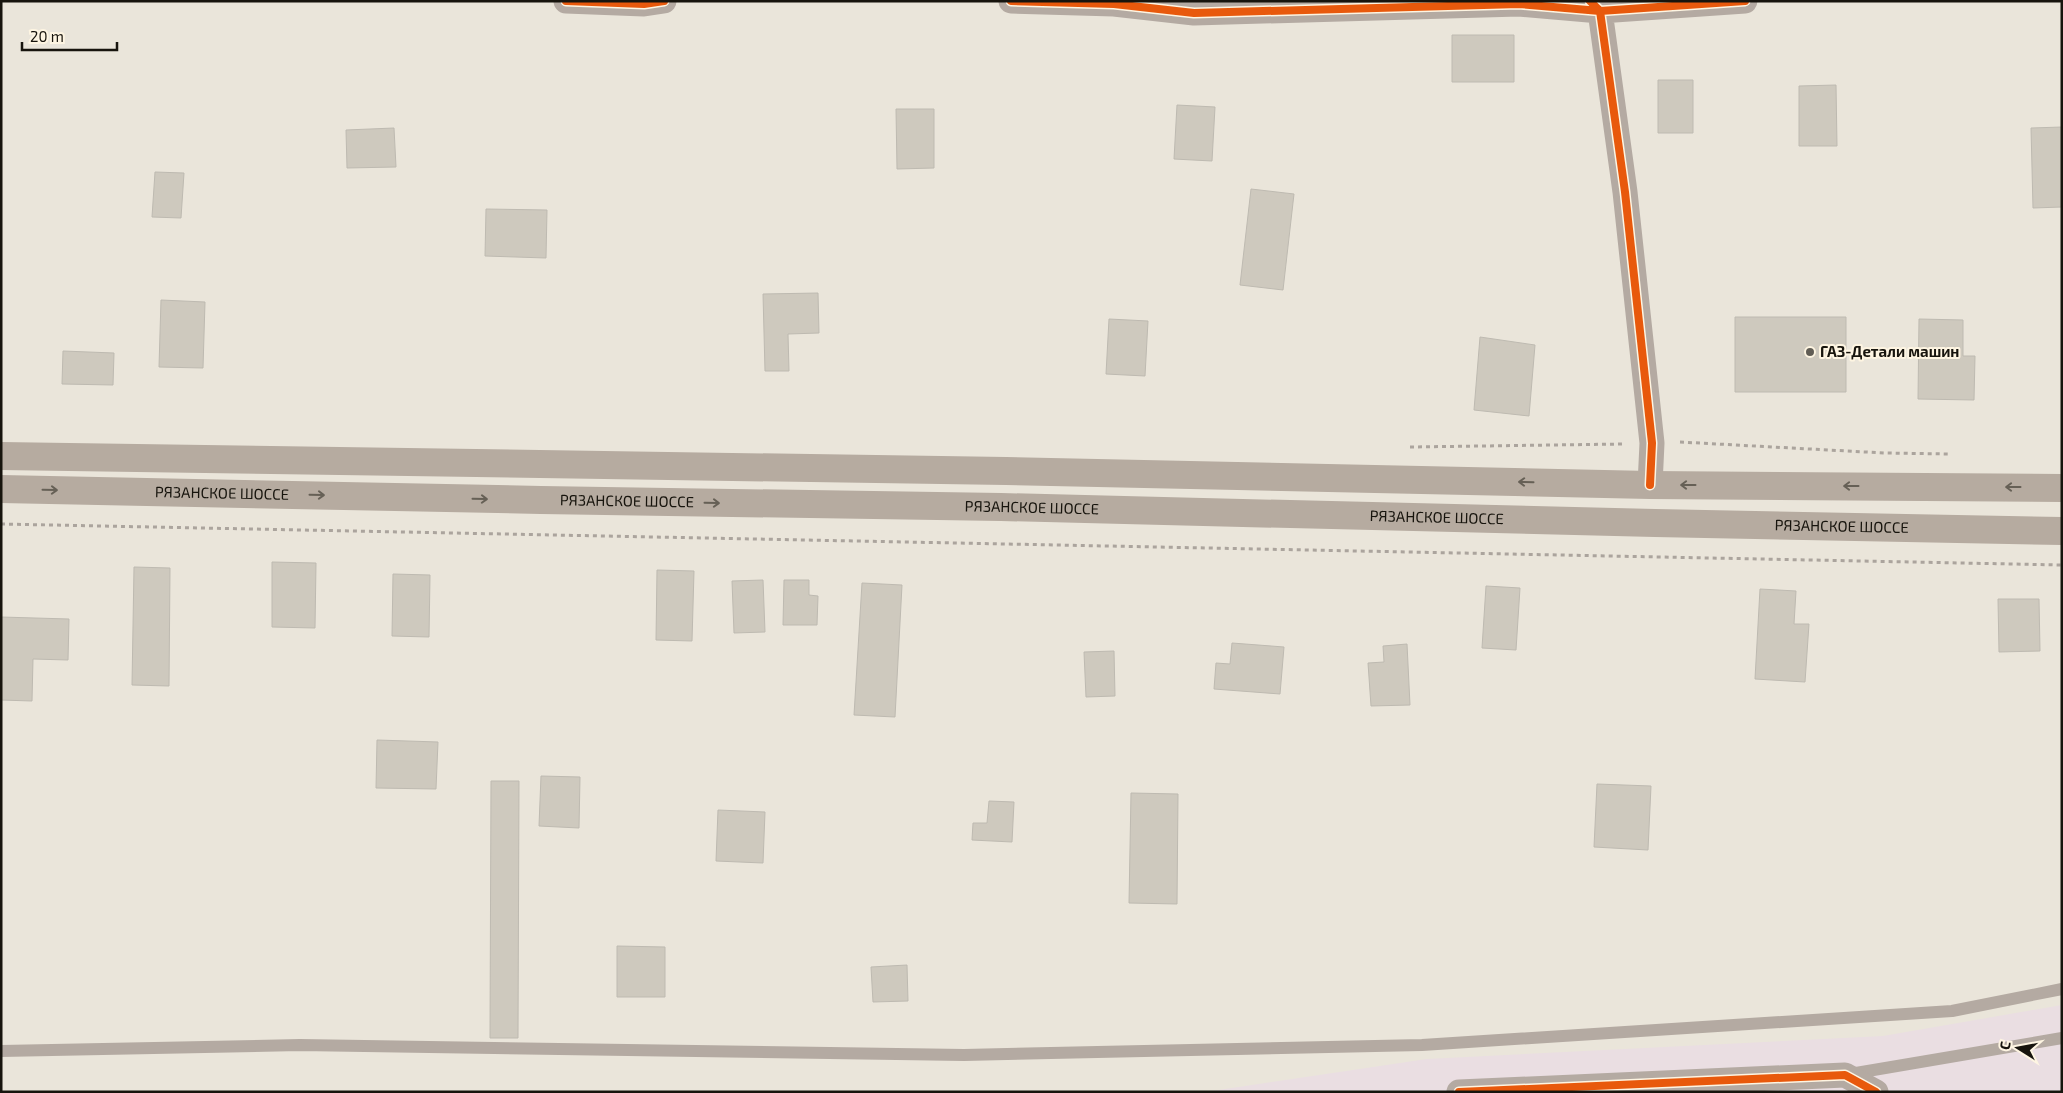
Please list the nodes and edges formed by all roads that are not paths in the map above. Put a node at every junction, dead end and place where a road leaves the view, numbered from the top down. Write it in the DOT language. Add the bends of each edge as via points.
graph roads {
  1 [pos="566,1"];
  2 [pos="664,1"];
  3 [pos="1011,1"];
  4 [pos="1745,1"];
  5 [pos="1595,6"];
  6 [pos="1196,7"];
  7 [pos="1,456"];
  8 [pos="1650,485"];
  9 [pos="2062,488"];
  10 [pos="1,489"];
  11 [pos="2062,531"];
  12 [pos="2062,989"];
  13 [pos="2062,1038"];
  14 [pos="1,1051"];
  15 [pos="1845,1075"];
  16 [pos="1459,1092"];
  17 [pos="1876,1092"];
  1 -- 2 [label="street" via="644,4"];
  3 -- 6 [label="street"];
  4 -- 5 [label="street"];
  5 -- 6 [label="street"];
  5 -- 8 [label="street" via="1625,192 1652,443"];
  8 -- 7 [label="main road, one-way" via="1006,471"];
  9 -- 8 [label="main road, one-way"];
  10 -- 11 [label="main road, РЯЗАНСКОЕ ШОССЕ, one-way" via="1001,506"];
  12 -- 14 [label="lane" via="1952,1011 1422,1045 964,1055 300,1045"];
  13 -- 15 [label="lane"];
  15 -- 16 [label="street"];
  15 -- 17 [label="street"];
}
